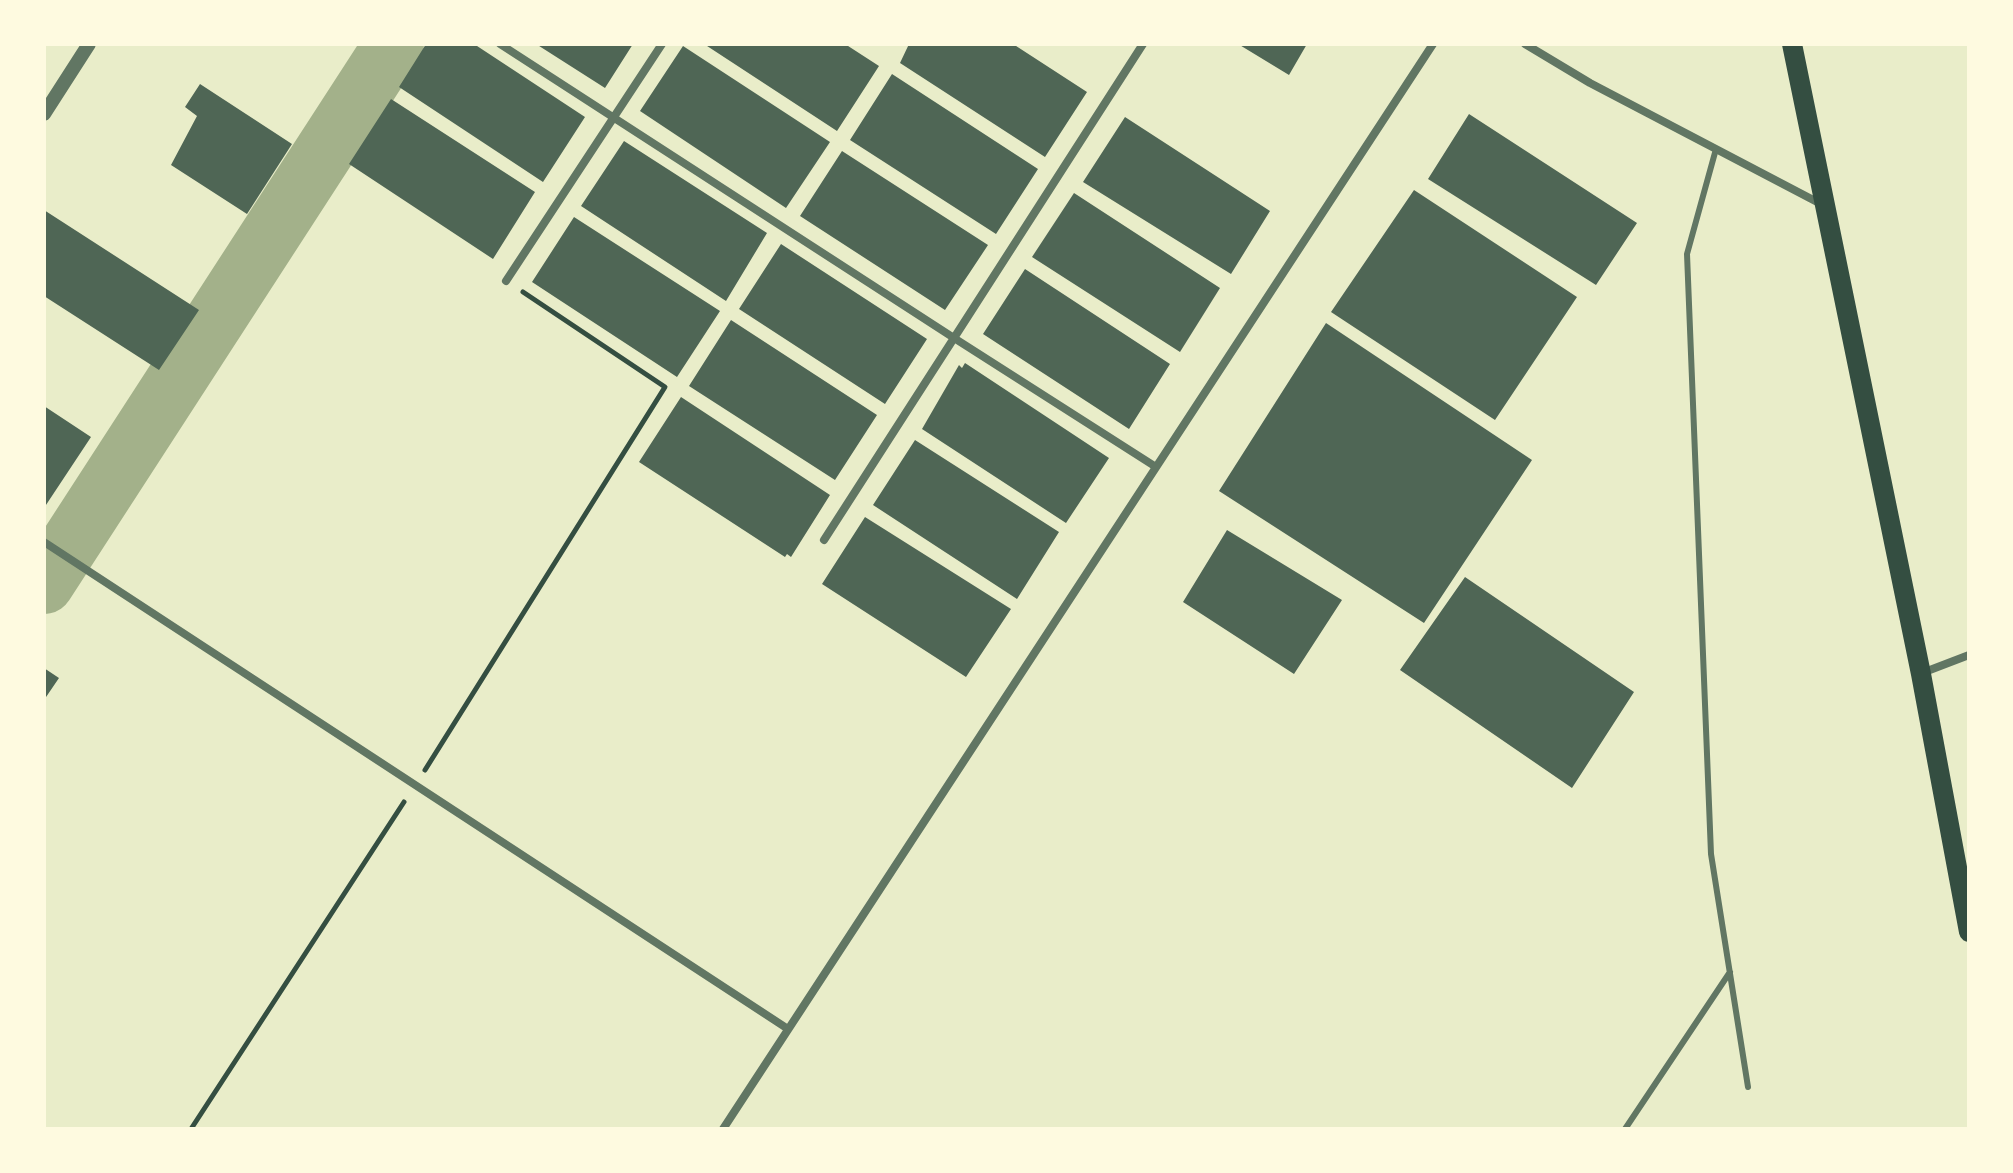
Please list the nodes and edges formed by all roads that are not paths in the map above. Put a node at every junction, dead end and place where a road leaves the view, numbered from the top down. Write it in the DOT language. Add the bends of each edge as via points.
graph roads {
  1 [pos="89,44"];
  2 [pos="500,44"];
  3 [pos="662,44"];
  4 [pos="1143,44"];
  5 [pos="1433,44"];
  6 [pos="1525,44"];
  7 [pos="1792,44"];
  8 [pos="44,114"];
  9 [pos="613,116"];
  10 [pos="1716,149"];
  11 [pos="1825,206"];
  12 [pos="506,281"];
  13 [pos="954,338"];
  14 [pos="1156,467"];
  15 [pos="824,540"];
  16 [pos="44,542"];
  17 [pos="1969,655"];
  18 [pos="1921,674"];
  19 [pos="1969,932"];
  20 [pos="1730,972"];
  21 [pos="788,1029"];
  22 [pos="1748,1087"];
  23 [pos="723,1129"];
  24 [pos="1625,1129"];
  1 -- 8 [label="street"];
  2 -- 9 [label="street"];
  3 -- 9 [label="street"];
  4 -- 13 [label="street"];
  5 -- 14 [label="street"];
  6 -- 10 [label="street"];
  7 -- 11 [label="main road"];
  9 -- 12 [label="street"];
  9 -- 13 [label="street"];
  10 -- 11 [label="street"];
  10 -- 20 [label="lane" via="1687,254 1711,854"];
  11 -- 18 [label="main road"];
  13 -- 14 [label="street"];
  13 -- 15 [label="street"];
  14 -- 21 [label="street"];
  16 -- 21 [label="street"];
  17 -- 18 [label="street"];
  18 -- 19 [label="main road"];
  20 -- 22 [label="lane"];
  20 -- 24 [label="lane"];
  21 -- 23 [label="street"];
}
